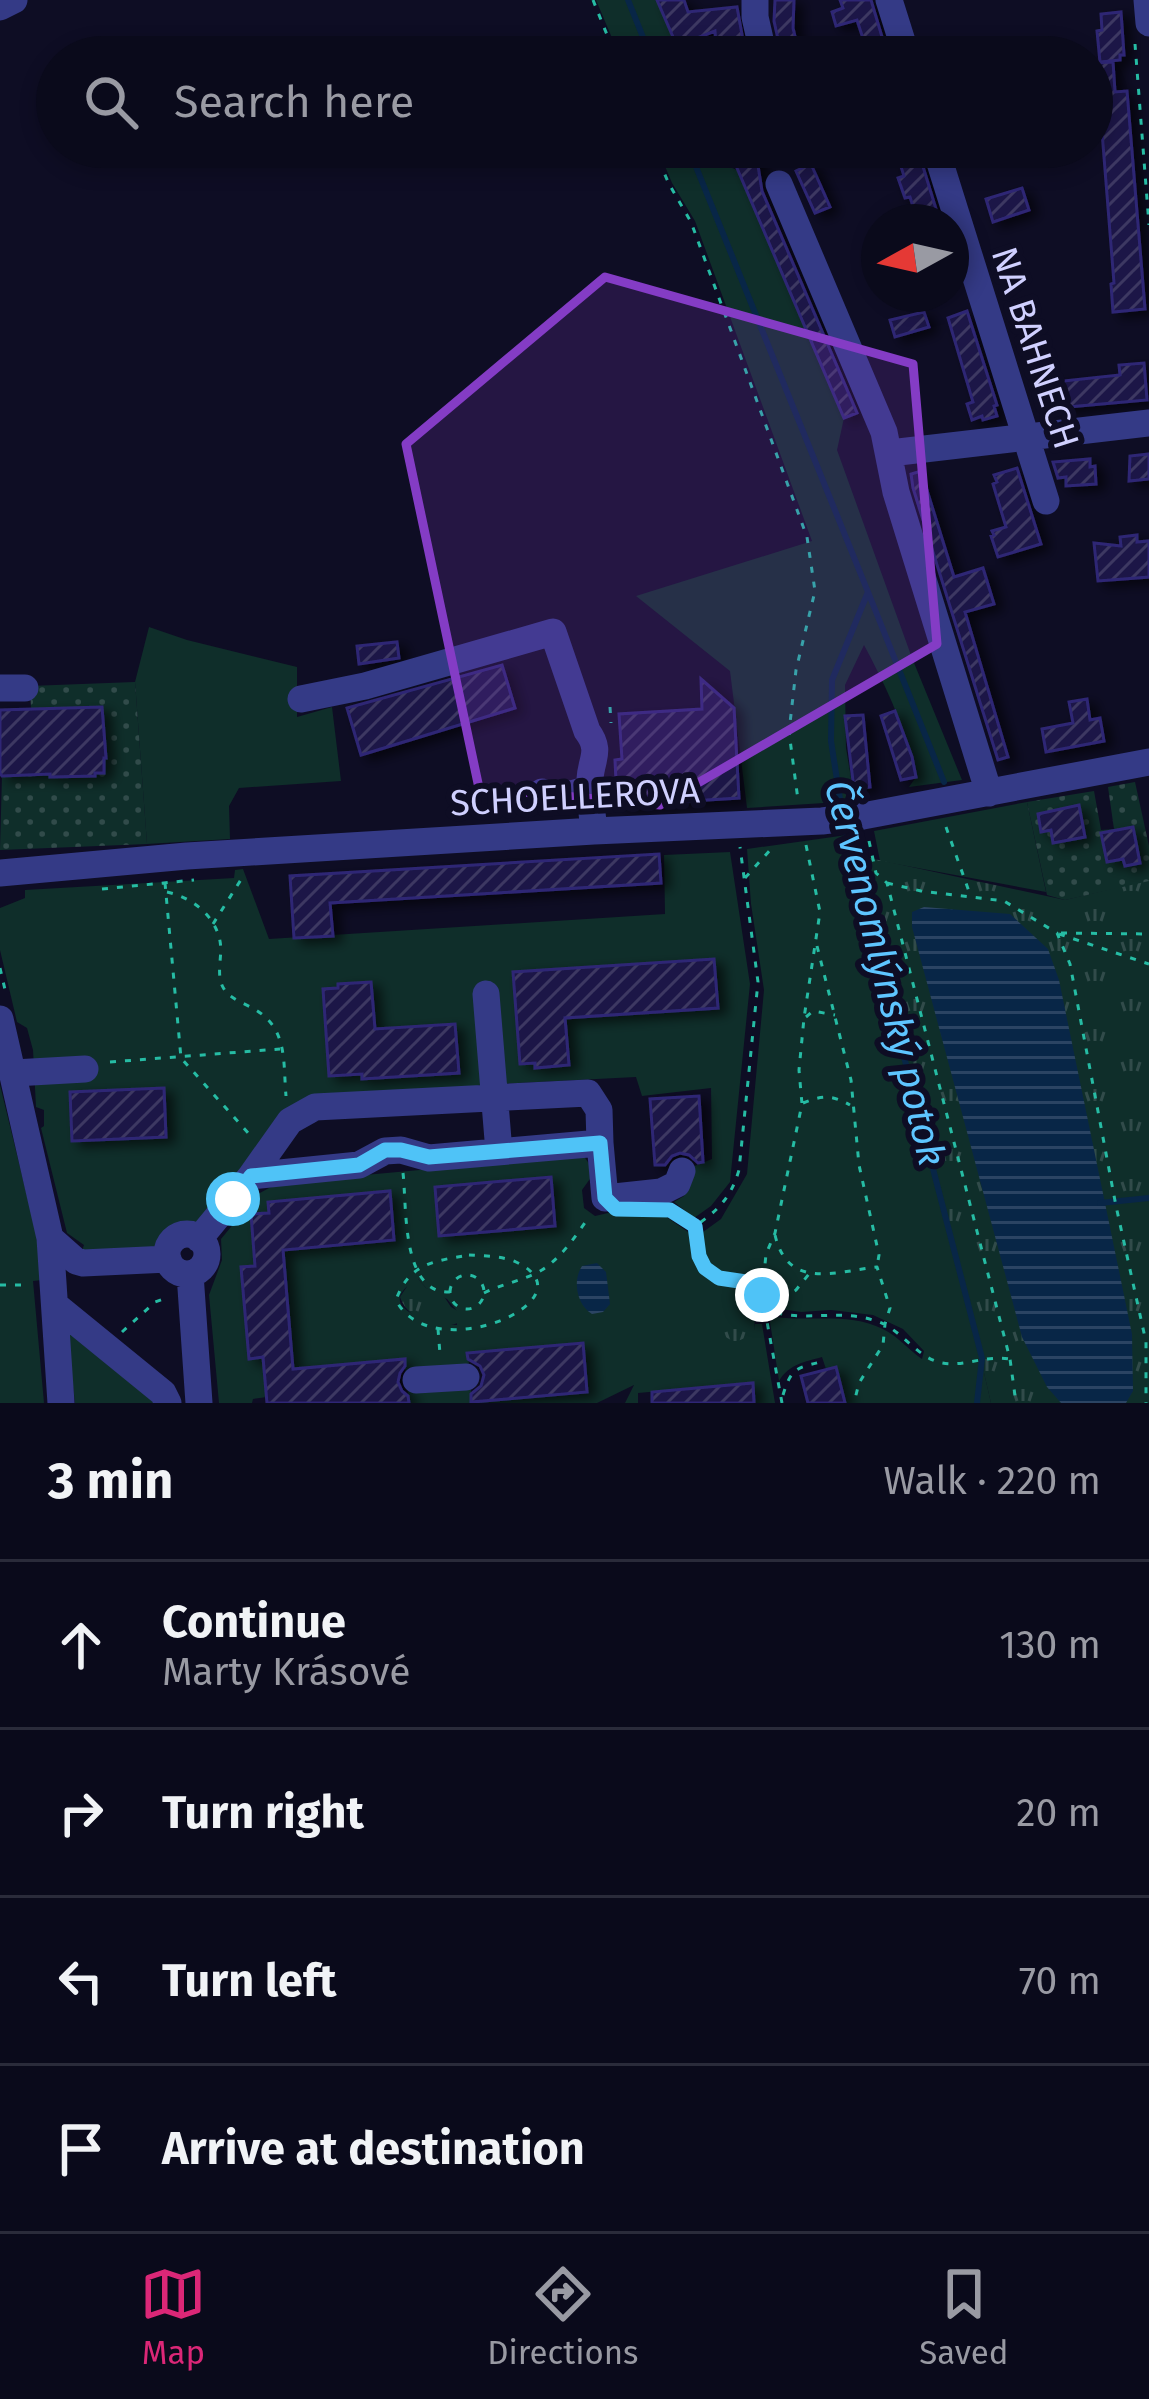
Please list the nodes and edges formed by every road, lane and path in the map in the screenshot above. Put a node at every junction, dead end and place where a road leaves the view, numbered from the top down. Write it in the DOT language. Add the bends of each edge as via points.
graph roads {
  1 [pos="14,0"];
  2 [pos="592,0"];
  3 [pos="755,0"];
  4 [pos="889,0"];
  5 [pos="1147,0"];
  6 [pos="0,7"];
  7 [pos="1142,31"];
  8 [pos="607,36"];
  9 [pos="759,36"];
  10 [pos="900,36"];
  11 [pos="662,168"];
  12 [pos="941,168"];
  13 [pos="779,184"];
  14 [pos="1149,225"];
  15 [pos="1149,424"];
  16 [pos="1025,439"];
  17 [pos="890,453"];
  18 [pos="1046,501"];
  19 [pos="302,699"];
  20 [pos="610,707"];
  21 [pos="599,730"];
  22 [pos="1149,763"];
  23 [pos="989,794"];
  24 [pos="941,814"];
  25 [pos="863,816"];
  26 [pos="808,822"];
  27 [pos="594,830"];
  28 [pos="778,840"];
  29 [pos="739,846"];
  30 [pos="0,873"];
  31 [pos="243,876"];
  32 [pos="744,879"];
  33 [pos="165,883"];
  34 [pos="887,883"];
  35 [pos="166,892"];
  36 [pos="971,897"];
  37 [pos="213,924"];
  38 [pos="1149,926"];
  39 [pos="1057,933"];
  40 [pos="1135,933"];
  41 [pos="1149,934"];
  42 [pos="817,945"];
  43 [pos="1149,964"];
  44 [pos="0,968"];
  45 [pos="486,994"];
  46 [pos="5,1015"];
  47 [pos="835,1015"];
  48 [pos="804,1018"];
  49 [pos="282,1049"];
  50 [pos="181,1058"];
  51 [pos="86,1069"];
  52 [pos="14,1073"];
  53 [pos="494,1098"];
  54 [pos="802,1104"];
  55 [pos="852,1106"];
  56 [pos="290,1121"];
  57 [pos="600,1143"];
  58 [pos="401,1150"];
  59 [pos="499,1152"];
  60 [pos="259,1165"];
  61 [pos="682,1172"];
  62 [pos="605,1198"];
  63 [pos="670,1210"];
  64 [pos="695,1226"];
  65 [pos="775,1234"];
  66 [pos="50,1238"];
  67 [pos="877,1268"];
  68 [pos="414,1270"];
  69 [pos="536,1274"];
  70 [pos="808,1274"];
  71 [pos="183,1275"];
  72 [pos="450,1292"];
  73 [pos="484,1293"];
  74 [pos="762,1295"];
  75 [pos="55,1305"];
  76 [pos="765,1311"];
  77 [pos="885,1324"];
  78 [pos="116,1338"];
  79 [pos="1010,1359"];
  80 [pos="821,1362"];
  81 [pos="781,1402"];
  82 [pos="61,1403"];
  83 [pos="168,1403"];
  84 [pos="200,1403"];
  85 [pos="854,1403"];
  86 [pos="1016,1403"];
  87 [pos="1146,1403"];
  1 -- 6 [label="street"];
  2 -- 8 [label="path"];
  3 -- 9 [label="street"];
  4 -- 10 [label="street"];
  5 -- 7 [label="street"];
  7 -- 14 [label="path"];
  11 -- 26 [label="path" via="691,222 808,537 815,591 789,733"];
  12 -- 16 [label="street, NA BAHNECH"];
  13 -- 17 [label="street"];
  15 -- 16 [label="street"];
  16 -- 17 [label="street"];
  16 -- 18 [label="street, NA BAHNECH"];
  17 -- 23 [label="street"];
  19 -- 21 [label="street" via="553,632"];
  20 -- 21 [label="path"];
  21 -- 27 [label="street" via="580,742"];
  22 -- 23 [label="street, SCHOELLEROVA"];
  23 -- 25 [label="street, SCHOELLEROVA"];
  24 -- 36 [label="path"];
  25 -- 26 [label="street, SCHOELLEROVA"];
  25 -- 34 [label="path" via="876,873"];
  26 -- 27 [label="street, SCHOELLEROVA"];
  26 -- 42 [label="path"];
  27 -- 30 [label="street, SCHOELLEROVA"];
  28 -- 32 [label="path"];
  29 -- 32 [label="path"];
  31 -- 37 [label="path"];
  32 -- 64 [label="path" via="758,982 739,1170 732,1193"];
  33 -- 35 [label="path"];
  34 -- 36 [label="path"];
  34 -- 79 [label="path"];
  35 -- 37 [label="path" via="205,911"];
  35 -- 50 [label="path"];
  36 -- 39 [label="path" via="1004,901"];
  37 -- 49 [label="path" via="223,988 277,1027"];
  38 -- 40 [label="path"];
  39 -- 40 [label="path"];
  39 -- 43 [label="path"];
  39 -- 87 [label="path" via="1070,964 1146,1342"];
  40 -- 41 [label="path"];
  42 -- 47 [label="path"];
  42 -- 48 [label="path"];
  44 -- 46 [label="path"];
  45 -- 53 [label="street"];
  46 -- 52 [label="street"];
  47 -- 48 [label="path"];
  47 -- 55 [label="path"];
  48 -- 54 [label="path"];
  49 -- 50 [label="path"];
  49 -- 56 [label="path"];
  50 -- 51 [label="path"];
  50 -- 60 [label="path"];
  51 -- 52 [label="street"];
  52 -- 66 [label="street"];
  53 -- 56 [label="street" via="315,1107"];
  53 -- 57 [label="street" via="588,1093 599,1110"];
  53 -- 59 [label="street"];
  54 -- 55 [label="path" via="824,1096"];
  54 -- 65 [label="path"];
  55 -- 67 [label="path"];
  56 -- 60 [label="street"];
  57 -- 59 [label="street"];
  57 -- 62 [label="street"];
  58 -- 59 [label="street" via="429,1157"];
  58 -- 60 [label="street" via="359,1165"];
  58 -- 68 [label="path"];
  60 -- 71 [label="street" via="199,1239 205,1262"];
  61 -- 62 [label="street" via="662,1192"];
  62 -- 69 [label="path"];
  63 -- 64 [label="path"];
  64 -- 74 [label="path" via="705,1268"];
  65 -- 70 [label="path" via="791,1268"];
  65 -- 74 [label="path"];
  66 -- 71 [label="street" via="83,1263"];
  66 -- 75 [label="street"];
  67 -- 70 [label="path"];
  67 -- 77 [label="path" via="890,1309"];
  68 -- 69 [label="path" via="470,1255 512,1259"];
  68 -- 69 [label="path" via="397,1300 419,1325 438,1329 524,1310 537,1293"];
  68 -- 72 [label="path" via="434,1290"];
  69 -- 73 [label="path"];
  70 -- 76 [label="path"];
  71 -- 78 [label="path" via="176,1294 154,1302"];
  71 -- 84 [label="street"];
  72 -- 73 [label="path" via="461,1309 472,1309"];
  72 -- 73 [label="path" via="462,1276 473,1276"];
  74 -- 76 [label="path"];
  75 -- 82 [label="street"];
  75 -- 83 [label="street"];
  76 -- 77 [label="path"];
  76 -- 81 [label="path"];
  77 -- 79 [label="path" via="934,1361"];
  77 -- 85 [label="path"];
  79 -- 86 [label="path"];
  80 -- 81 [label="path" via="788,1376"];
}
